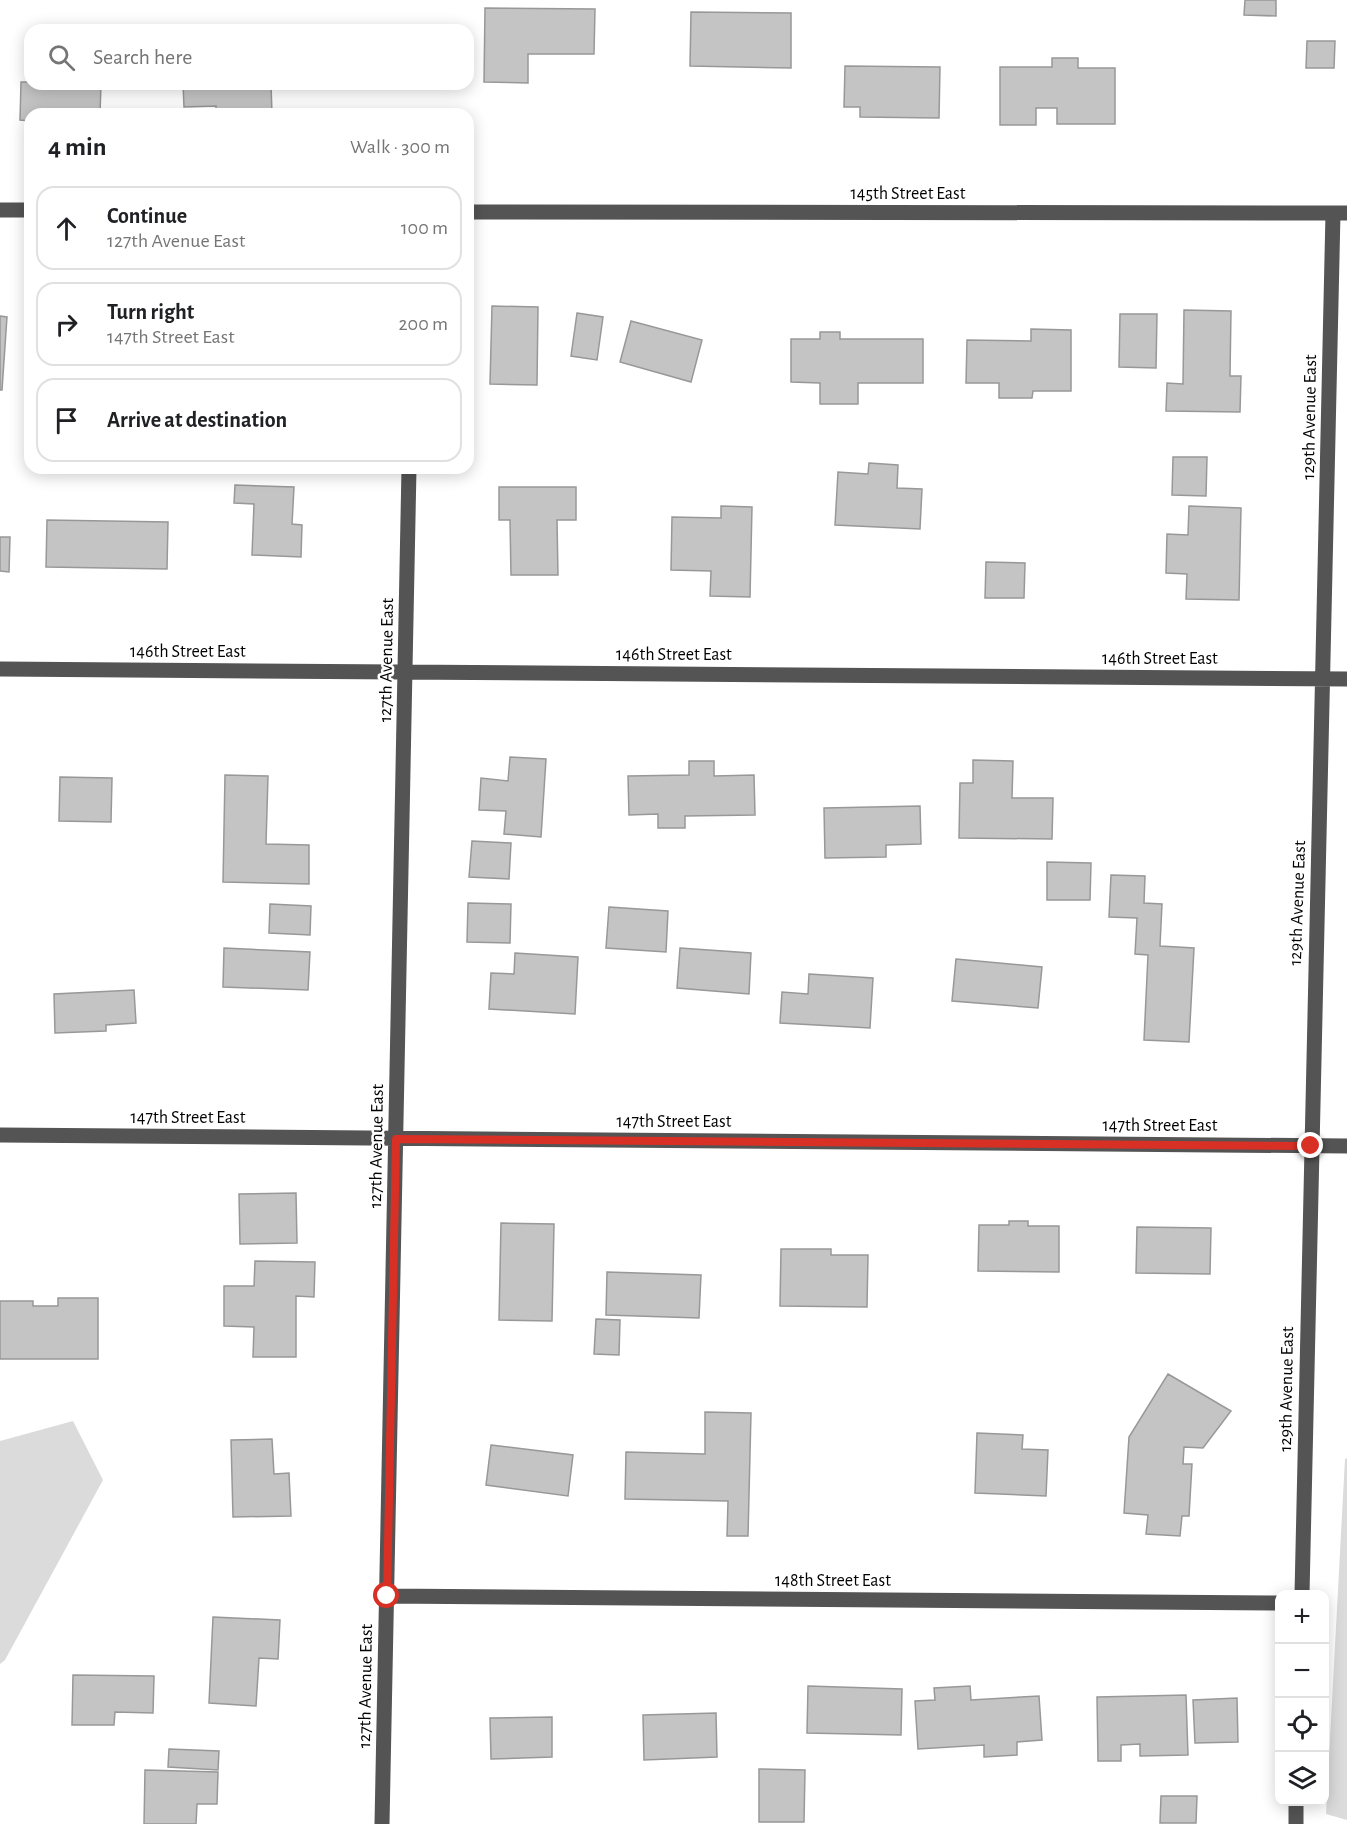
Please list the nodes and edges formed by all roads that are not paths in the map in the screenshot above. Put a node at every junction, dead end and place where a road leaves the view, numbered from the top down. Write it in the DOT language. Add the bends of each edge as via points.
graph roads {
  1 [pos="0,210"];
  2 [pos="24,210"];
  3 [pos="474,212"];
  4 [pos="1340,213"];
  5 [pos="409,474"];
  6 [pos="0,669"];
  7 [pos="405,672"];
  8 [pos="1323,679"];
  9 [pos="1347,679"];
  10 [pos="0,1136"];
  11 [pos="396,1139"];
  12 [pos="1311,1146"];
  13 [pos="1347,1146"];
  14 [pos="1302,1590"];
  15 [pos="387,1596"];
  16 [pos="1275,1603"];
  17 [pos="1296,1806"];
  18 [pos="382,1824"];
  19 [pos="1296,1824"];
  1 -- 2 [label="street"];
  3 -- 4 [label="street, 145th Street East"];
  4 -- 8 [label="street, 129th Avenue East"];
  5 -- 7 [label="street, 127th Avenue East"];
  6 -- 7 [label="street, 146th Street East"];
  7 -- 8 [label="street, 146th Street East"];
  7 -- 11 [label="street, 127th Avenue East"];
  8 -- 9 [label="street, 146th Street East"];
  8 -- 12 [label="street, 129th Avenue East"];
  10 -- 11 [label="street, 147th Street East"];
  11 -- 12 [label="street, 147th Street East"];
  11 -- 15 [label="street, 127th Avenue East"];
  12 -- 13 [label="street, 147th Street East"];
  12 -- 14 [label="street, 129th Avenue East"];
  15 -- 16 [label="street, 148th Street East"];
  15 -- 18 [label="street, 127th Avenue East"];
  17 -- 19 [label="street"];
}
